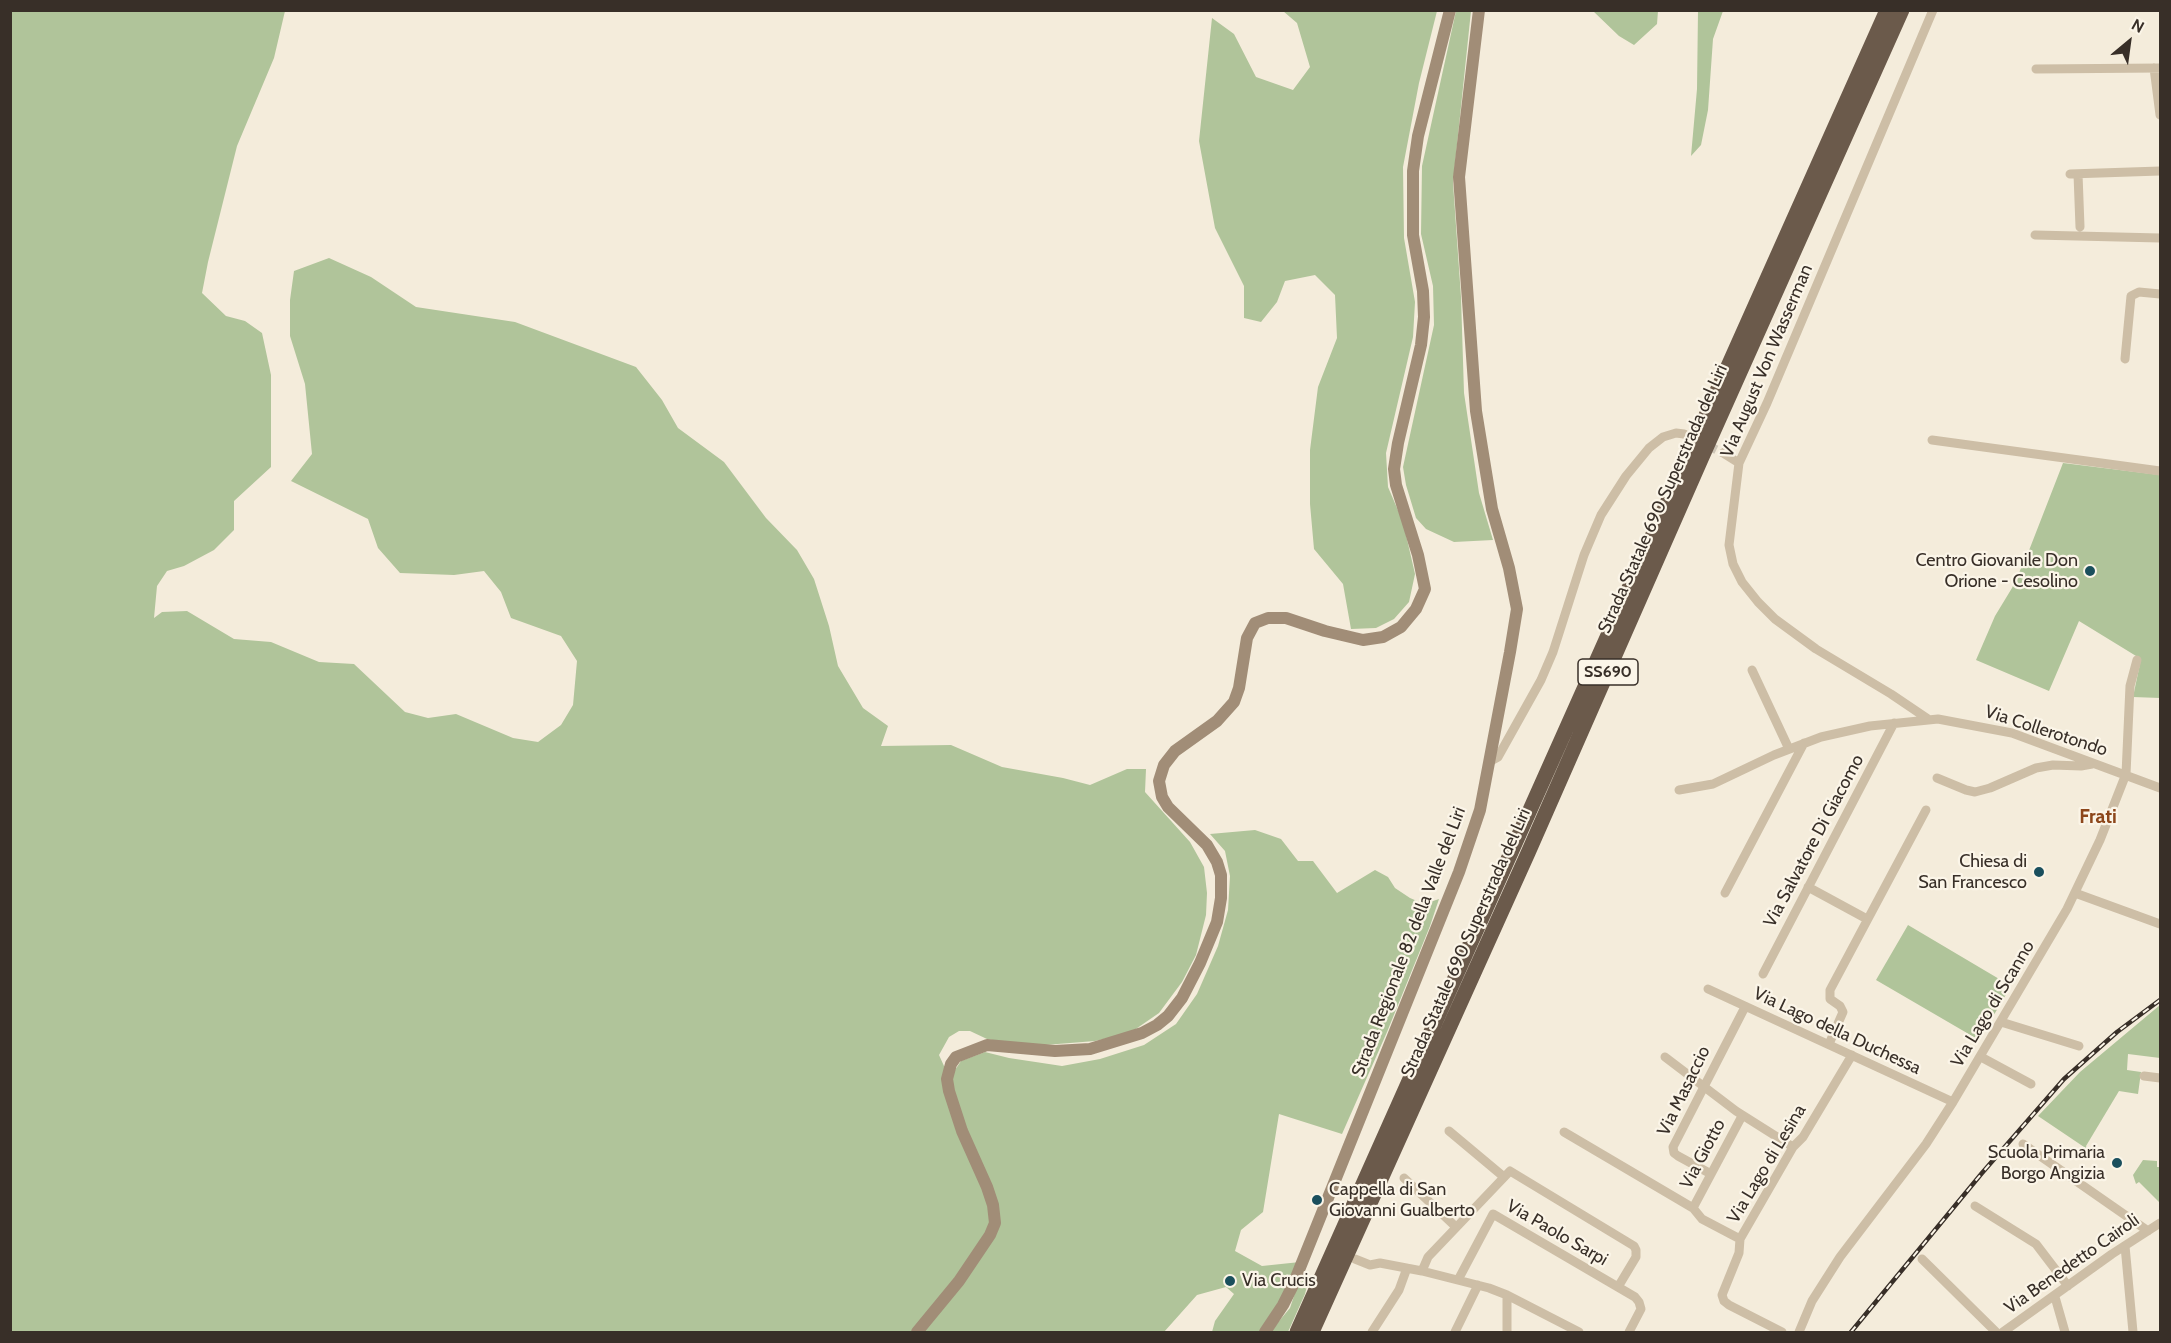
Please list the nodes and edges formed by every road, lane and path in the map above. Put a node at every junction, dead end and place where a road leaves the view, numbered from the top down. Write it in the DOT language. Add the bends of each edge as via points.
graph roads {
  1 [pos="1450,10"];
  2 [pos="1479,10"];
  3 [pos="1887,10"];
  4 [pos="1902,10"];
  5 [pos="1933,10"];
  6 [pos="2157,68"];
  7 [pos="2036,69"];
  8 [pos="2160,115"];
  9 [pos="2160,171"];
  10 [pos="2080,226"];
  11 [pos="2035,235"];
  12 [pos="2160,238"];
  13 [pos="2160,294"];
  14 [pos="2125,359"];
  15 [pos="1684,434"];
  16 [pos="1932,440"];
  17 [pos="1723,453"];
  18 [pos="1739,463"];
  19 [pos="2160,471"];
  20 [pos="2137,660"];
  21 [pos="1752,670"];
  22 [pos="1928,719"];
  23 [pos="1894,723"];
  24 [pos="1804,743"];
  25 [pos="1788,749"];
  26 [pos="1490,762"];
  27 [pos="2094,763"];
  28 [pos="2126,774"];
  29 [pos="1937,778"];
  30 [pos="2160,788"];
  31 [pos="1679,790"];
  32 [pos="1926,810"];
  33 [pos="1808,887"];
  34 [pos="1725,893"];
  35 [pos="2075,893"];
  36 [pos="1867,919"];
  37 [pos="2160,924"];
  38 [pos="1763,974"];
  39 [pos="1707,989"];
  40 [pos="1745,1007"];
  41 [pos="2001,1023"];
  42 [pos="1829,1044"];
  43 [pos="2079,1046"];
  44 [pos="1852,1055"];
  45 [pos="1665,1057"];
  46 [pos="1981,1058"];
  47 [pos="2144,1076"];
  48 [pos="2160,1078"];
  49 [pos="2031,1084"];
  50 [pos="1704,1086"];
  51 [pos="1953,1102"];
  52 [pos="1742,1116"];
  53 [pos="1449,1131"];
  54 [pos="1564,1132"];
  55 [pos="2022,1144"];
  56 [pos="1793,1147"];
  57 [pos="1711,1174"];
  58 [pos="1504,1177"];
  59 [pos="1404,1178"];
  60 [pos="1975,1206"];
  61 [pos="1693,1208"];
  62 [pos="2160,1223"];
  63 [pos="1456,1227"];
  64 [pos="2148,1231"];
  65 [pos="1740,1239"];
  66 [pos="2125,1246"];
  67 [pos="1355,1258"];
  68 [pos="1922,1259"];
  69 [pos="1407,1268"];
  70 [pos="1422,1271"];
  71 [pos="1458,1280"];
  72 [pos="1478,1285"];
  73 [pos="2068,1286"];
  74 [pos="1618,1287"];
  75 [pos="1508,1296"];
  76 [pos="2055,1297"];
  77 [pos="917,1332"];
  78 [pos="1265,1332"];
  79 [pos="1297,1332"];
  80 [pos="1312,1332"];
  81 [pos="1372,1332"];
  82 [pos="1455,1332"];
  83 [pos="1507,1332"];
  84 [pos="1579,1332"];
  85 [pos="1629,1332"];
  86 [pos="1782,1332"];
  87 [pos="1799,1332"];
  88 [pos="1996,1332"];
  89 [pos="2003,1332"];
  90 [pos="2065,1332"];
  91 [pos="2133,1332"];
  1 -- 77 [label="main road" via="1413,171 1413,236 1424,317 1394,469 1425,589 1416,609 1401,627 1383,637 1363,640 1286,618 1255,623 1247,638 1234,702 1164,765 1159,780 1162,797 1207,845 1221,875 1217,922 1182,998 1168,1016 1142,1033 1090,1049 1055,1052 987,1045 956,1057 951,1064 946,1079 949,1091 987,1187 995,1223 959,1281"];
  2 -- 26 [label="main road, Strada Regionale 82 della Valle del Liri" via="1459,177 1476,411 1492,509 1517,609"];
  3 -- 79 [label="highway, Strada Statale 690 Superstrada del Liri / SS690"];
  4 -- 80 [label="highway, Strada Statale 690 Superstrada del Liri / SS690"];
  5 -- 18 [label="street, Via August Von Wasserman"];
  6 -- 7 [label="street"];
  6 -- 8 [label="street"];
  9 -- 10 [label="street" via="2074,174"];
  11 -- 12 [label="street"];
  13 -- 14 [label="street" via="2139,292 2131,296"];
  15 -- 26 [label="street" via="1664,437 1649,448 1601,515 1541,680 1498,757"];
  16 -- 19 [label="street"];
  17 -- 18 [label="street"];
  18 -- 22 [label="street, Via August Von Wasserman" via="1729,545 1744,587 1794,634"];
  20 -- 28 [label="street, Via Lago di Scanno" via="2130,686"];
  21 -- 25 [label="street"];
  22 -- 23 [label="street, Via Collerotondo"];
  22 -- 27 [label="street, Via Collerotondo" via="2006,732"];
  23 -- 24 [label="street, Via Collerotondo"];
  23 -- 33 [label="street, Via Salvatore Di Giacomo"];
  24 -- 25 [label="street, Via Collerotondo"];
  24 -- 34 [label="street"];
  25 -- 31 [label="street, Via Collerotondo" via="1713,784"];
  26 -- 78 [label="main road, Strada Regionale 82 della Valle del Liri" via="1480,810 1459,872 1302,1264"];
  27 -- 28 [label="street, Via Collerotondo"];
  27 -- 29 [label="street" via="2036,768 1975,792"];
  28 -- 30 [label="street, Via Collerotondo"];
  28 -- 35 [label="street, Via Lago di Scanno"];
  32 -- 36 [label="street"];
  33 -- 36 [label="street"];
  33 -- 38 [label="street, Via Salvatore Di Giacomo"];
  35 -- 37 [label="street"];
  35 -- 41 [label="street, Via Lago di Scanno"];
  36 -- 42 [label="street" via="1829,992 1830,999 1843,1012"];
  39 -- 40 [label="street, Via Lago della Duchessa"];
  40 -- 42 [label="street, Via Lago della Duchessa"];
  40 -- 50 [label="street, Via Masaccio"];
  41 -- 43 [label="street"];
  41 -- 46 [label="street, Via Lago di Scanno"];
  42 -- 44 [label="street, Via Lago della Duchessa"];
  44 -- 51 [label="street, Via Lago della Duchessa"];
  44 -- 56 [label="street, Via Lago di Lesina" via="1803,1137"];
  45 -- 50 [label="street"];
  46 -- 49 [label="street"];
  46 -- 51 [label="street, Via Lago di Scanno"];
  47 -- 48 [label="street"];
  50 -- 52 [label="street"];
  50 -- 57 [label="street, Via Masaccio" via="1673,1150"];
  51 -- 87 [label="street, Via Lago di Scanno" via="1840,1257 1812,1301"];
  52 -- 56 [label="street"];
  52 -- 57 [label="street, Via Giotto"];
  53 -- 58 [label="street"];
  54 -- 61 [label="street"];
  55 -- 64 [label="street"];
  56 -- 65 [label="street, Via Lago di Lesina"];
  57 -- 61 [label="street, Via Giotto"];
  58 -- 63 [label="street"];
  58 -- 74 [label="street" via="1510,1171 1634,1246 1636,1257"];
  59 -- 63 [label="street"];
  60 -- 73 [label="street" via="2036,1244"];
  61 -- 65 [label="street" via="1702,1219"];
  62 -- 64 [label="street, Via Benedetto Cairoli"];
  63 -- 70 [label="street" via="1428,1257"];
  64 -- 66 [label="street, Via Benedetto Cairoli"];
  65 -- 86 [label="street, Via Lago di Lesina" via="1723,1299"];
  66 -- 73 [label="street, Via Benedetto Cairoli"];
  66 -- 91 [label="street"];
  67 -- 69 [label="street" via="1370,1264"];
  68 -- 88 [label="street"];
  69 -- 70 [label="street"];
  69 -- 81 [label="street" via="1392,1303"];
  70 -- 71 [label="street"];
  71 -- 72 [label="street"];
  71 -- 74 [label="street, Via Paolo Sarpi" via="1493,1214"];
  72 -- 75 [label="street"];
  72 -- 82 [label="street"];
  73 -- 76 [label="street, Via Benedetto Cairoli"];
  74 -- 85 [label="street, Via Paolo Sarpi" via="1635,1296 1641,1305"];
  75 -- 83 [label="street"];
  75 -- 84 [label="street"];
  76 -- 89 [label="street, Via Benedetto Cairoli"];
  76 -- 90 [label="street"];
}
